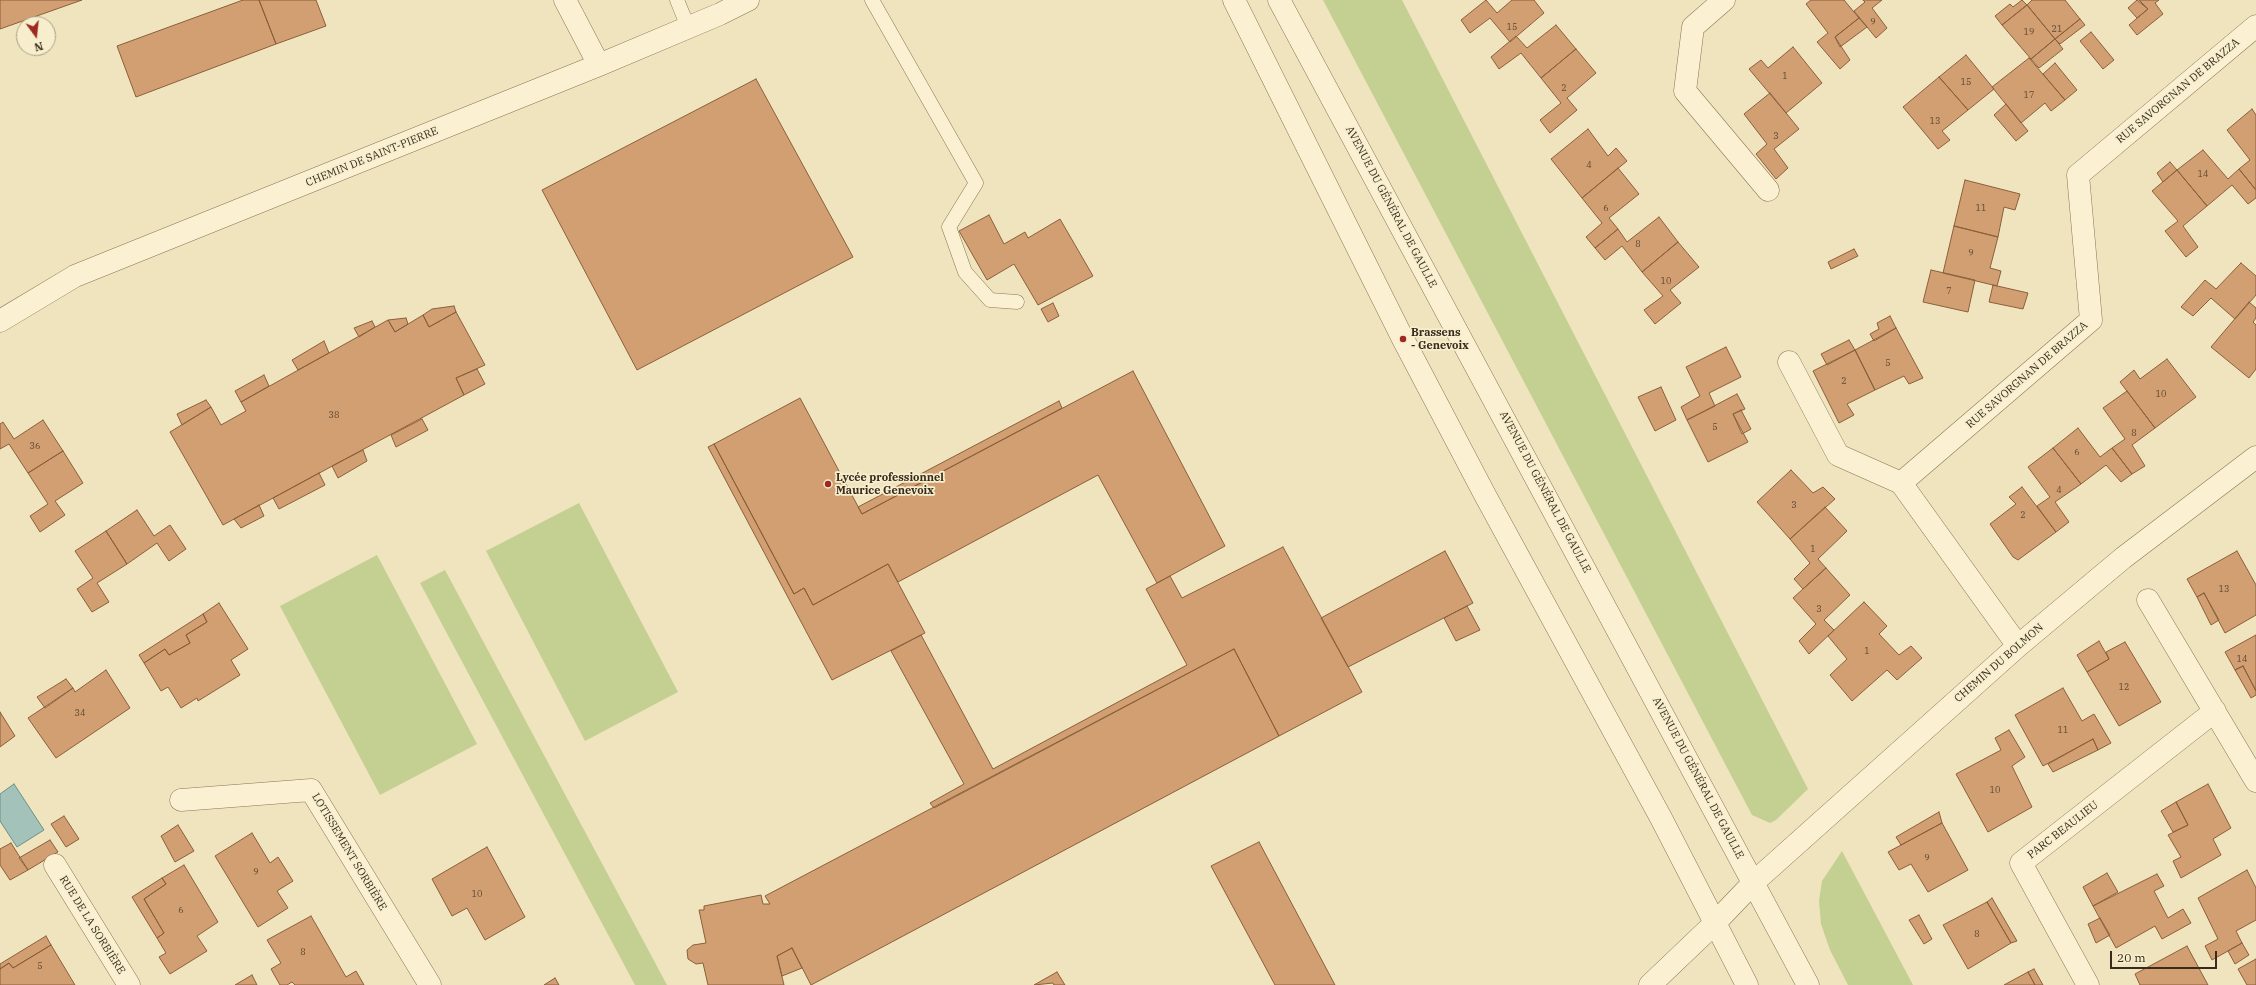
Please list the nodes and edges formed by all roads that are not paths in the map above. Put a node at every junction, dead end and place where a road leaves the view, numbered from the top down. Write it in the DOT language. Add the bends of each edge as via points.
graph roads {
  1 [pos="565,0"];
  2 [pos="677,0"];
  3 [pos="748,0"];
  4 [pos="872,0"];
  5 [pos="1234,0"];
  6 [pos="1279,0"];
  7 [pos="1724,0"];
  8 [pos="2256,26"];
  9 [pos="688,27"];
  10 [pos="599,65"];
  11 [pos="1768,190"];
  12 [pos="1017,302"];
  13 [pos="0,322"];
  14 [pos="1789,362"];
  15 [pos="2256,457"];
  16 [pos="1902,483"];
  17 [pos="2148,600"];
  18 [pos="2018,646"];
  19 [pos="2215,711"];
  20 [pos="2256,781"];
  21 [pos="181,800"];
  22 [pos="55,865"];
  23 [pos="1754,882"];
  24 [pos="1714,924"];
  25 [pos="129,985"];
  26 [pos="430,985"];
  27 [pos="1650,985"];
  28 [pos="1747,985"];
  29 [pos="1808,985"];
  30 [pos="2088,985"];
  1 -- 10 [label="street"];
  2 -- 9 [label="lane"];
  3 -- 9 [label="street, CHEMIN DE SAINT-PIERRE"];
  4 -- 12 [label="lane" via="976,183 949,227 965,272 990,300"];
  5 -- 24 [label="street" via="1403,339 1661,818"];
  6 -- 23 [label="street, AVENUE DU GÉNÉRAL DE GAULLE"];
  7 -- 11 [label="street" via="1693,27 1685,91"];
  8 -- 16 [label="street, RUE SAVORGNAN DE BRAZZA" via="2078,175 2091,320"];
  9 -- 10 [label="street, CHEMIN DE SAINT-PIERRE"];
  10 -- 13 [label="street, CHEMIN DE SAINT-PIERRE" via="76,276"];
  14 -- 16 [label="street" via="1838,454"];
  15 -- 18 [label="street, CHEMIN DU BOLMON" via="2123,558"];
  16 -- 18 [label="street"];
  17 -- 19 [label="street"];
  18 -- 23 [label="street, CHEMIN DU BOLMON"];
  19 -- 20 [label="street"];
  19 -- 30 [label="street, PARC BEAULIEU" via="2021,863"];
  21 -- 26 [label="street, LOTISSEMENT SORBIÈRE" via="311,790"];
  22 -- 25 [label="street, RUE DE LA SORBIÈRE"];
  23 -- 24 [label="street, CHEMIN DU BOLMON"];
  23 -- 29 [label="street, AVENUE DU GÉNÉRAL DE GAULLE"];
  24 -- 27 [label="street, CHEMIN DU BOLMON"];
  24 -- 28 [label="street"];
}
